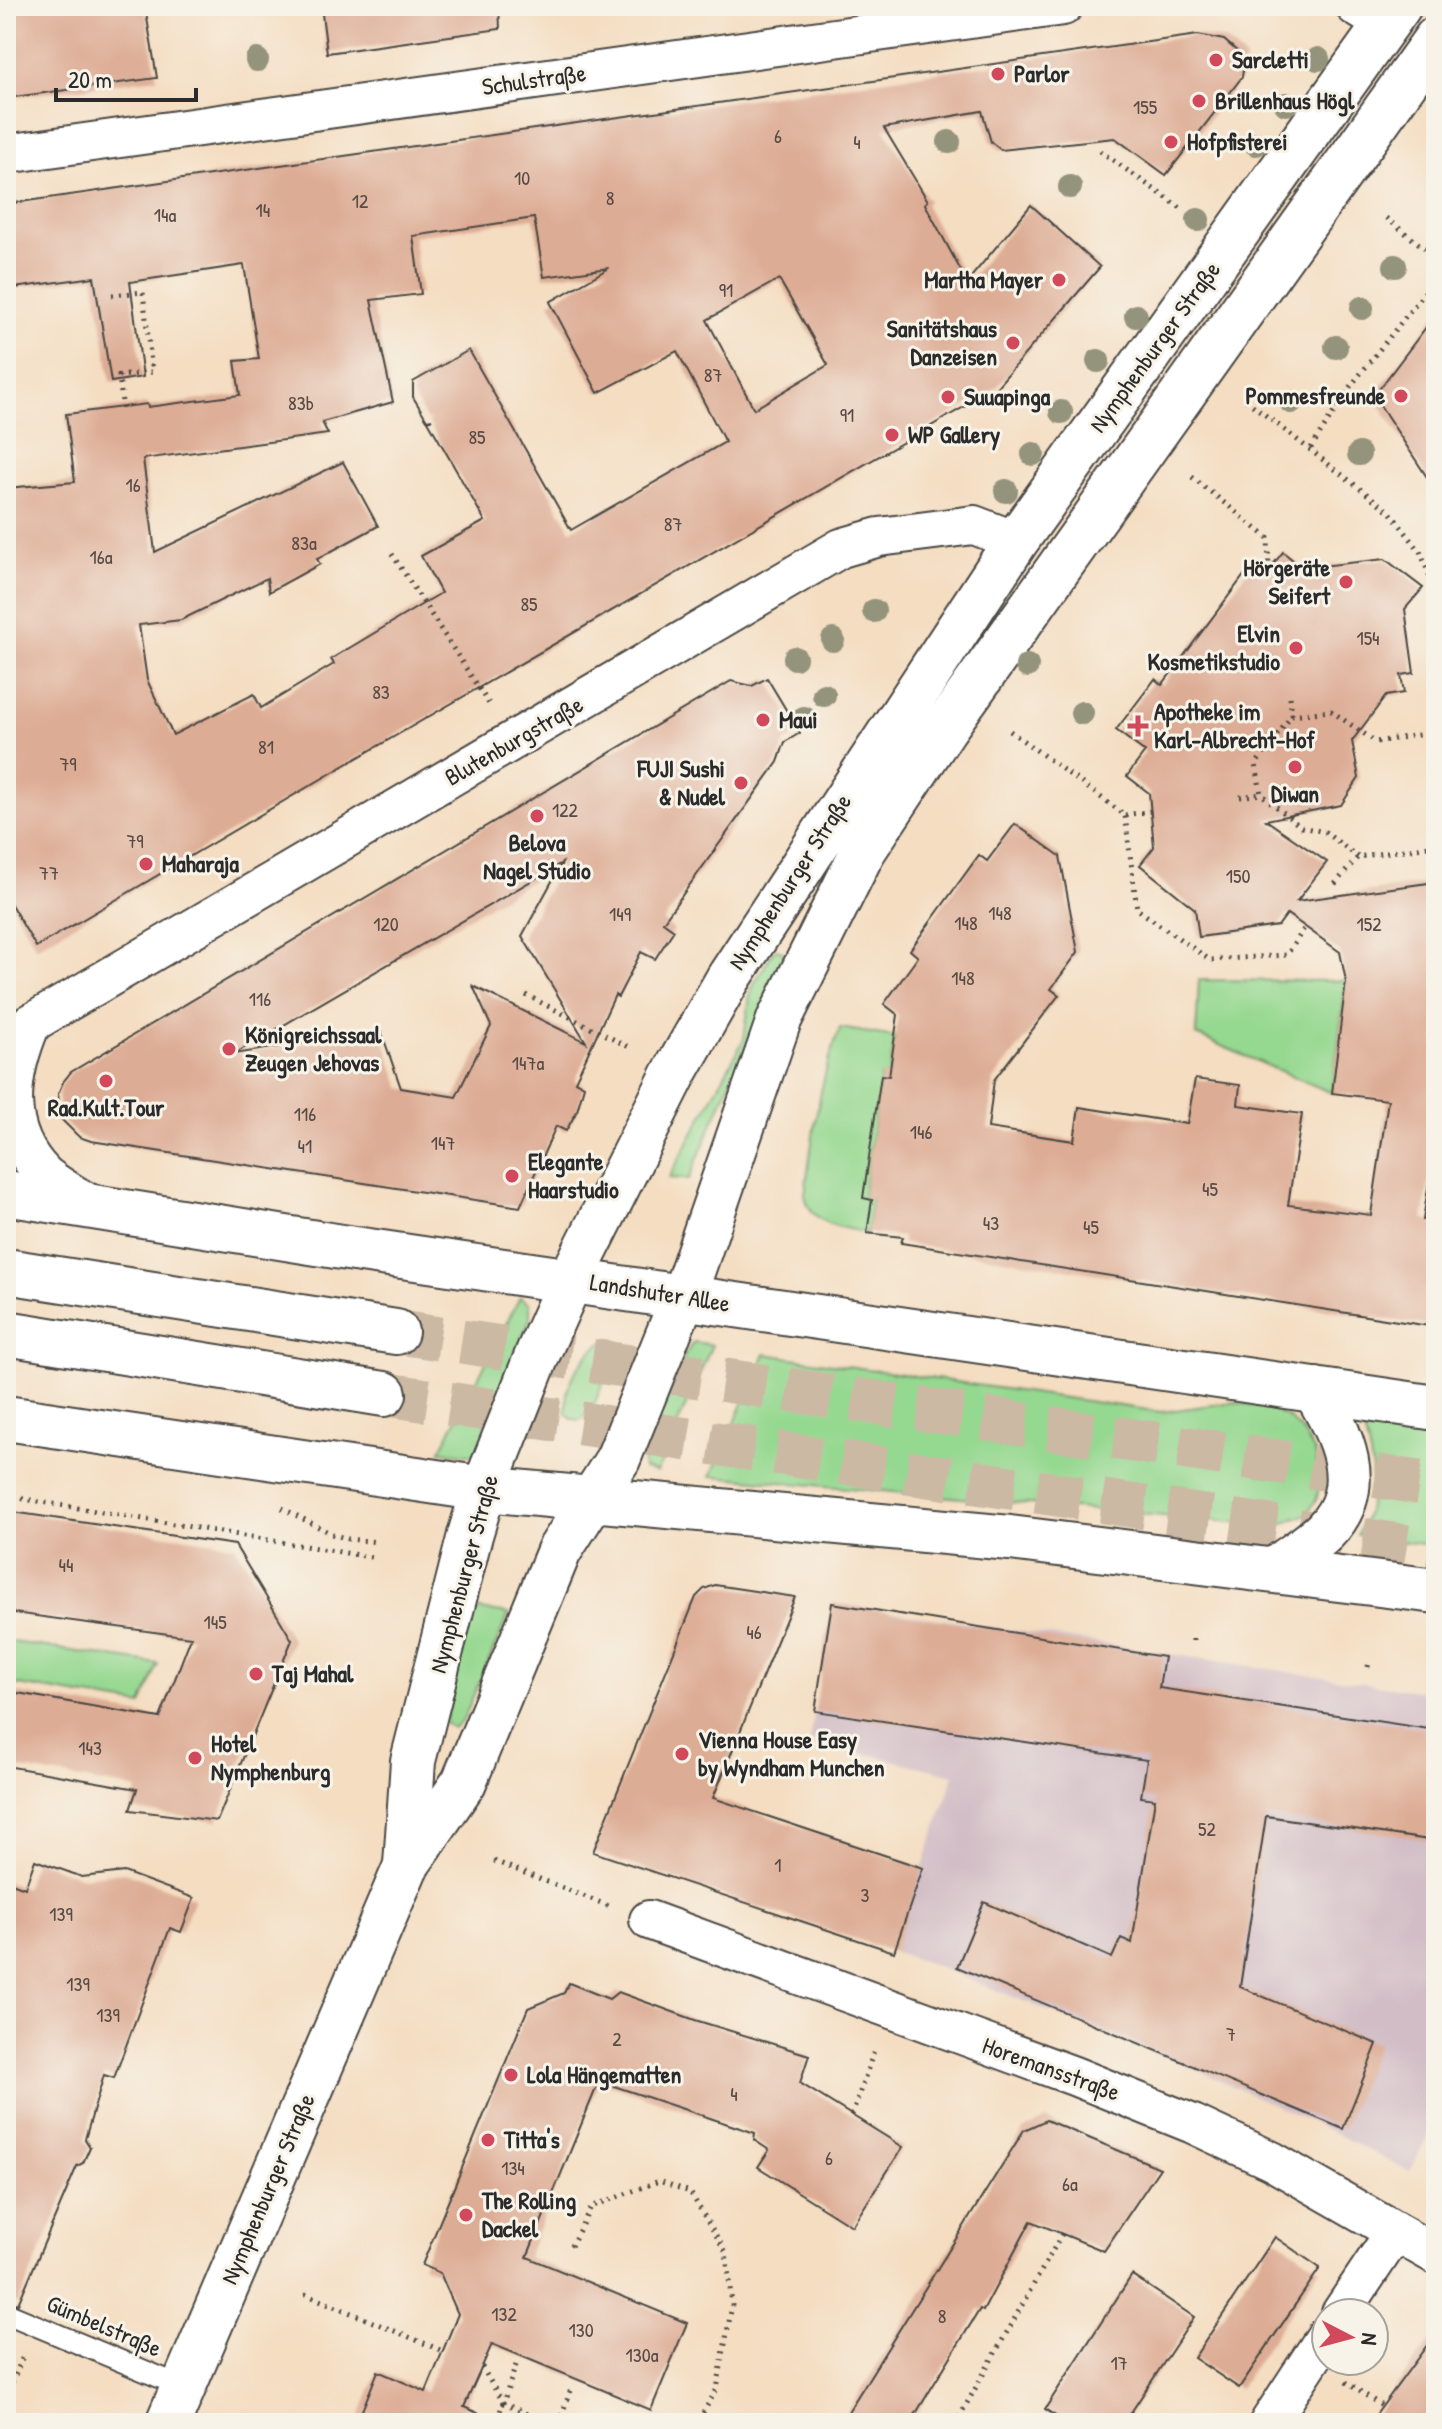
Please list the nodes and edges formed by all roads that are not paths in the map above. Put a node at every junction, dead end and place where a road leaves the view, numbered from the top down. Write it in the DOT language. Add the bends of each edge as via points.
graph roads {
  1 [pos="1063,6"];
  2 [pos="1380,12"];
  3 [pos="1436,39"];
  4 [pos="6,154"];
  5 [pos="1016,541"];
  6 [pos="19,1031"];
  7 [pos="6,1193"];
  8 [pos="93,1207"];
  9 [pos="6,1271"];
  10 [pos="571,1279"];
  11 [pos="684,1295"];
  12 [pos="396,1332"];
  13 [pos="6,1333"];
  14 [pos="1315,1390"];
  15 [pos="384,1394"];
  16 [pos="1436,1408"];
  17 [pos="6,1418"];
  18 [pos="484,1489"];
  19 [pos="592,1500"];
  20 [pos="1276,1569"];
  21 [pos="1436,1591"];
  22 [pos="406,1866"];
  23 [pos="649,1920"];
  24 [pos="1395,2232"];
  25 [pos="1436,2255"];
  26 [pos="1352,2297"];
  27 [pos="6,2313"];
  28 [pos="1310,2360"];
  29 [pos="175,2405"];
  30 [pos="1269,2423"];
  1 -- 4 [label="street, Schulstraße"];
  2 -- 5 [label="main road, Nymphenburger Straße"];
  3 -- 11 [label="main road, Nymphenburger Straße" via="944,729 863,851 779,1020"];
  5 -- 6 [label="street, Blutenburgstraße" via="974,525 879,537 841,548"];
  5 -- 10 [label="main road, Nymphenburger Straße" via="728,979"];
  6 -- 8 [label="street, Blutenburgstraße" via="12,1087 26,1151 46,1176"];
  7 -- 8 [label="main road, Landshuter Allee"];
  8 -- 10 [label="main road, Landshuter Allee"];
  9 -- 12 [label="main road"];
  10 -- 11 [label="main road, Landshuter Allee"];
  10 -- 18 [label="main road, Nymphenburger Straße"];
  11 -- 14 [label="main road, Landshuter Allee"];
  11 -- 19 [label="main road, Nymphenburger Straße" via="618,1459"];
  13 -- 15 [label="main road"];
  14 -- 16 [label="main road, Landshuter Allee"];
  14 -- 20 [label="main road" via="1339,1430 1347,1455 1347,1488 1326,1530"];
  17 -- 18 [label="main road"];
  18 -- 19 [label="main road"];
  18 -- 22 [label="main road, Nymphenburger Straße" via="413,1761"];
  19 -- 20 [label="main road" via="1010,1538"];
  19 -- 22 [label="main road, Nymphenburger Straße" via="559,1551 464,1782"];
  20 -- 21 [label="main road"];
  22 -- 29 [label="main road, Nymphenburger Straße"];
  23 -- 24 [label="street, Horemansstraße" via="1193,2124 1272,2161"];
  24 -- 25 [label="street, Horemansstraße"];
  24 -- 26 [label="street"];
  27 -- 29 [label="lane, Gümbelstraße"];
  28 -- 30 [label="street"];
}
